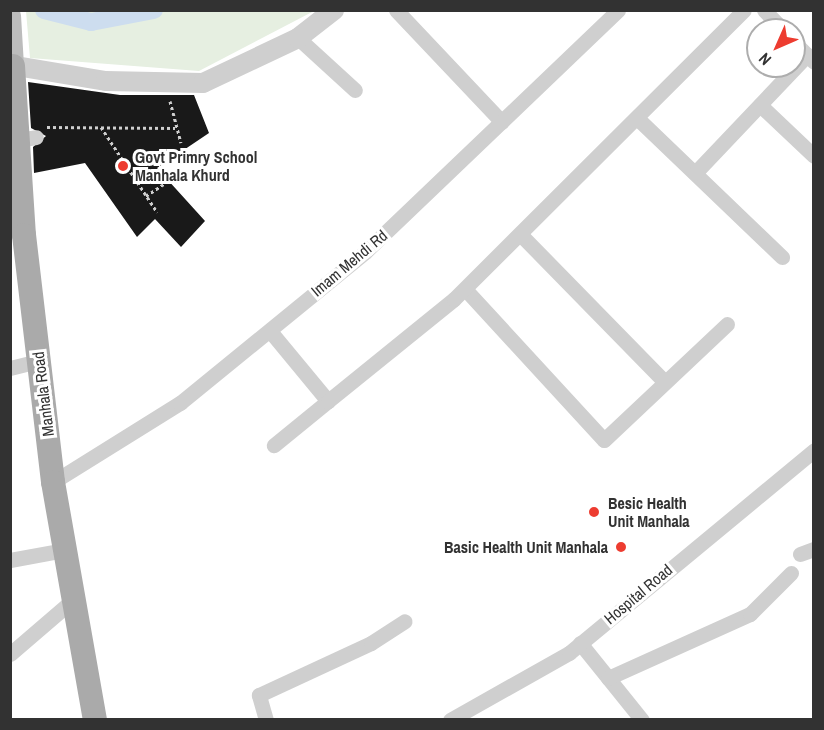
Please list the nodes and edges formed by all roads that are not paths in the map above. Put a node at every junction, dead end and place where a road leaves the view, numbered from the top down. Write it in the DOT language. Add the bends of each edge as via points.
graph roads {
  1 [pos="334,10"];
  2 [pos="396,10"];
  3 [pos="618,10"];
  4 [pos="744,10"];
  5 [pos="10,15"];
  6 [pos="298,38"];
  7 [pos="810,59"];
  8 [pos="12,61"];
  9 [pos="355,90"];
  10 [pos="760,105"];
  11 [pos="637,117"];
  12 [pos="502,122"];
  13 [pos="813,156"];
  14 [pos="695,173"];
  15 [pos="520,234"];
  16 [pos="782,257"];
  17 [pos="465,289"];
  18 [pos="727,324"];
  19 [pos="270,331"];
  20 [pos="39,361"];
  21 [pos="10,368"];
  22 [pos="664,382"];
  23 [pos="328,401"];
  24 [pos="274,445"];
  25 [pos="813,450"];
  26 [pos="53,482"];
  27 [pos="65,550"];
  28 [pos="10,560"];
  29 [pos="791,573"];
  30 [pos="74,598"];
  31 [pos="405,621"];
  32 [pos="580,643"];
  33 [pos="10,654"];
  34 [pos="608,678"];
  35 [pos="95,720"];
  36 [pos="266,720"];
  37 [pos="450,720"];
  38 [pos="642,720"];
  1 -- 6 [label="street"];
  2 -- 12 [label="street"];
  3 -- 12 [label="street, Imam Mehdi Rd"];
  4 -- 11 [label="street"];
  5 -- 8 [label="main road"];
  6 -- 8 [label="street" via="203,83 106,81"];
  6 -- 9 [label="street"];
  7 -- 10 [label="street"];
  8 -- 20 [label="main road, Manhala Road" via="30,135"];
  10 -- 13 [label="street"];
  10 -- 14 [label="street"];
  11 -- 14 [label="street"];
  11 -- 15 [label="street"];
  12 -- 19 [label="street, Imam Mehdi Rd" via="365,252"];
  14 -- 16 [label="street"];
  15 -- 17 [label="street"];
  15 -- 22 [label="street"];
  17 -- 22 [label="street" via="604,440"];
  17 -- 23 [label="street"];
  18 -- 22 [label="street"];
  19 -- 23 [label="street"];
  19 -- 26 [label="street, Imam Mehdi Rd" via="146,427"];
  20 -- 21 [label="street"];
  20 -- 26 [label="main road, Manhala Road"];
  23 -- 24 [label="street"];
  25 -- 32 [label="street, Hospital Road"];
  26 -- 27 [label="main road, Manhala Road"];
  27 -- 28 [label="street"];
  27 -- 30 [label="main road, Manhala Road"];
  29 -- 34 [label="street" via="750,614"];
  30 -- 33 [label="street"];
  30 -- 35 [label="main road, Manhala Road"];
  31 -- 36 [label="street" via="371,643 259,695"];
  32 -- 34 [label="street"];
  32 -- 37 [label="street, Hospital Road"];
  34 -- 38 [label="street"];
}
